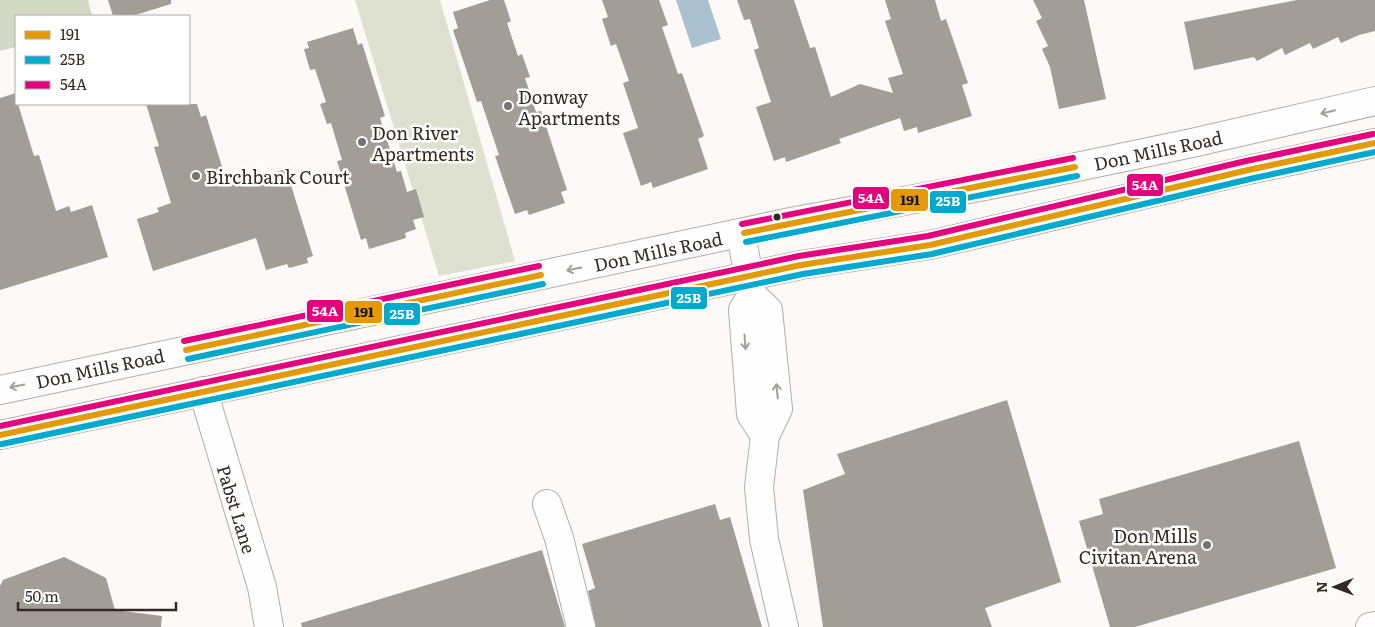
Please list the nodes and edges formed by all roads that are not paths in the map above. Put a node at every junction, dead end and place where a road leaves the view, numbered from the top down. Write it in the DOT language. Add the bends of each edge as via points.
graph roads {
  1 [pos="1375,101"];
  2 [pos="1375,143"];
  3 [pos="742,233"];
  4 [pos="750,286"];
  5 [pos="0,390"];
  6 [pos="203,391"];
  7 [pos="0,435"];
  8 [pos="547,504"];
  9 [pos="1375,626"];
  10 [pos="269,627"];
  11 [pos="581,627"];
  12 [pos="784,627"];
  13 [pos="1370,627"];
  1 -- 3 [label="main road, Don Mills Road, one-way" via="1183,145"];
  2 -- 4 [label="main road" via="930,245 801,265"];
  3 -- 4 [label="main road"];
  3 -- 5 [label="main road, Don Mills Road, one-way"];
  4 -- 6 [label="main road"];
  4 -- 12 [label="main road" via="768,310 778,410 765,436 759,487 764,539"];
  6 -- 7 [label="main road"];
  6 -- 10 [label="main road, Pabst Lane" via="262,587"];
  8 -- 11 [label="main road"];
  9 -- 13 [label="main road"];
}
